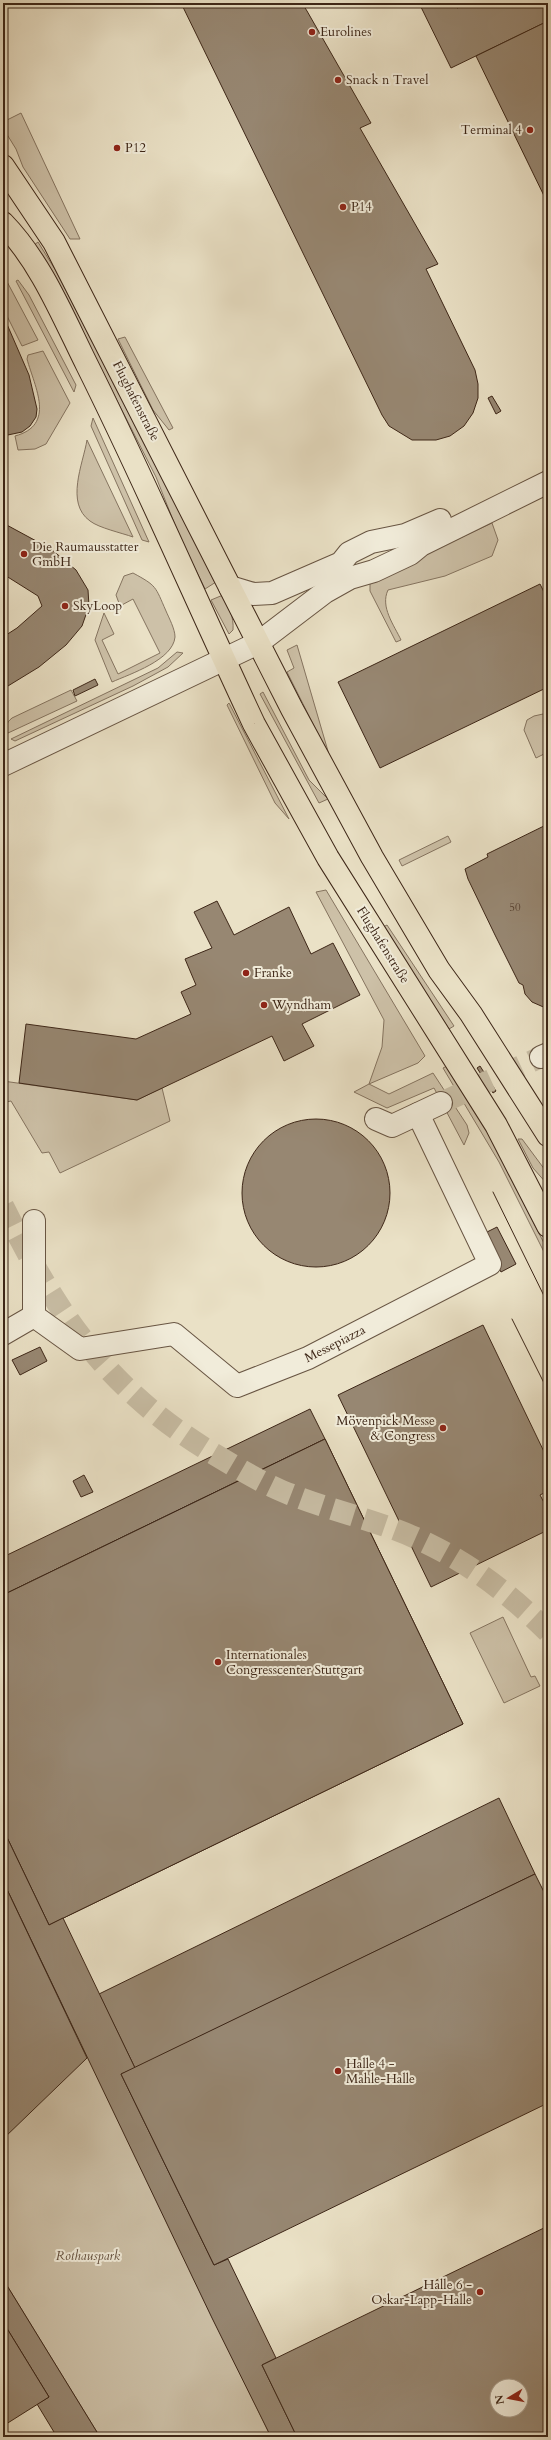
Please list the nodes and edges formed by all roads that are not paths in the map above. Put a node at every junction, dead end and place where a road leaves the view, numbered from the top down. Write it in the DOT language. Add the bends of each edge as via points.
graph roads {
  1 [pos="3,166"];
  2 [pos="3,223"];
  3 [pos="548,482"];
  4 [pos="462,524"];
  5 [pos="349,569"];
  6 [pos="230,587"];
  7 [pos="258,643"];
  8 [pos="224,660"];
  9 [pos="3,765"];
  10 [pos="441,1103"];
  11 [pos="418,1114"];
  12 [pos="376,1119"];
  13 [pos="548,1135"];
  14 [pos="34,1221"];
  15 [pos="548,1226"];
  16 [pos="34,1316"];
  17 [pos="3,1334"];
  1 -- 6 [label="main road, Flughafenstraße" via="54,242"];
  2 -- 8 [label="main road, Flughafenstraße" via="27,252 83,356"];
  3 -- 4 [label="street"];
  4 -- 5 [label="street" via="374,571"];
  4 -- 5 [label="street" via="445,517 405,534 371,542 348,552"];
  5 -- 6 [label="street" via="272,593 253,594"];
  5 -- 7 [label="street"];
  6 -- 7 [label="main road, Flughafenstraße"];
  7 -- 8 [label="street"];
  7 -- 13 [label="main road, Flughafenstraße" via="372,858 439,970 471,1014"];
  8 -- 9 [label="street"];
  8 -- 15 [label="main road, Flughafenstraße" via="254,724 328,858 496,1125"];
  10 -- 11 [label="street"];
  11 -- 12 [label="street" via="392,1126"];
  11 -- 16 [label="street, Messepiazza" via="490,1264 308,1358 237,1386 174,1334 80,1350"];
  14 -- 16 [label="street"];
  16 -- 17 [label="street"];
}
